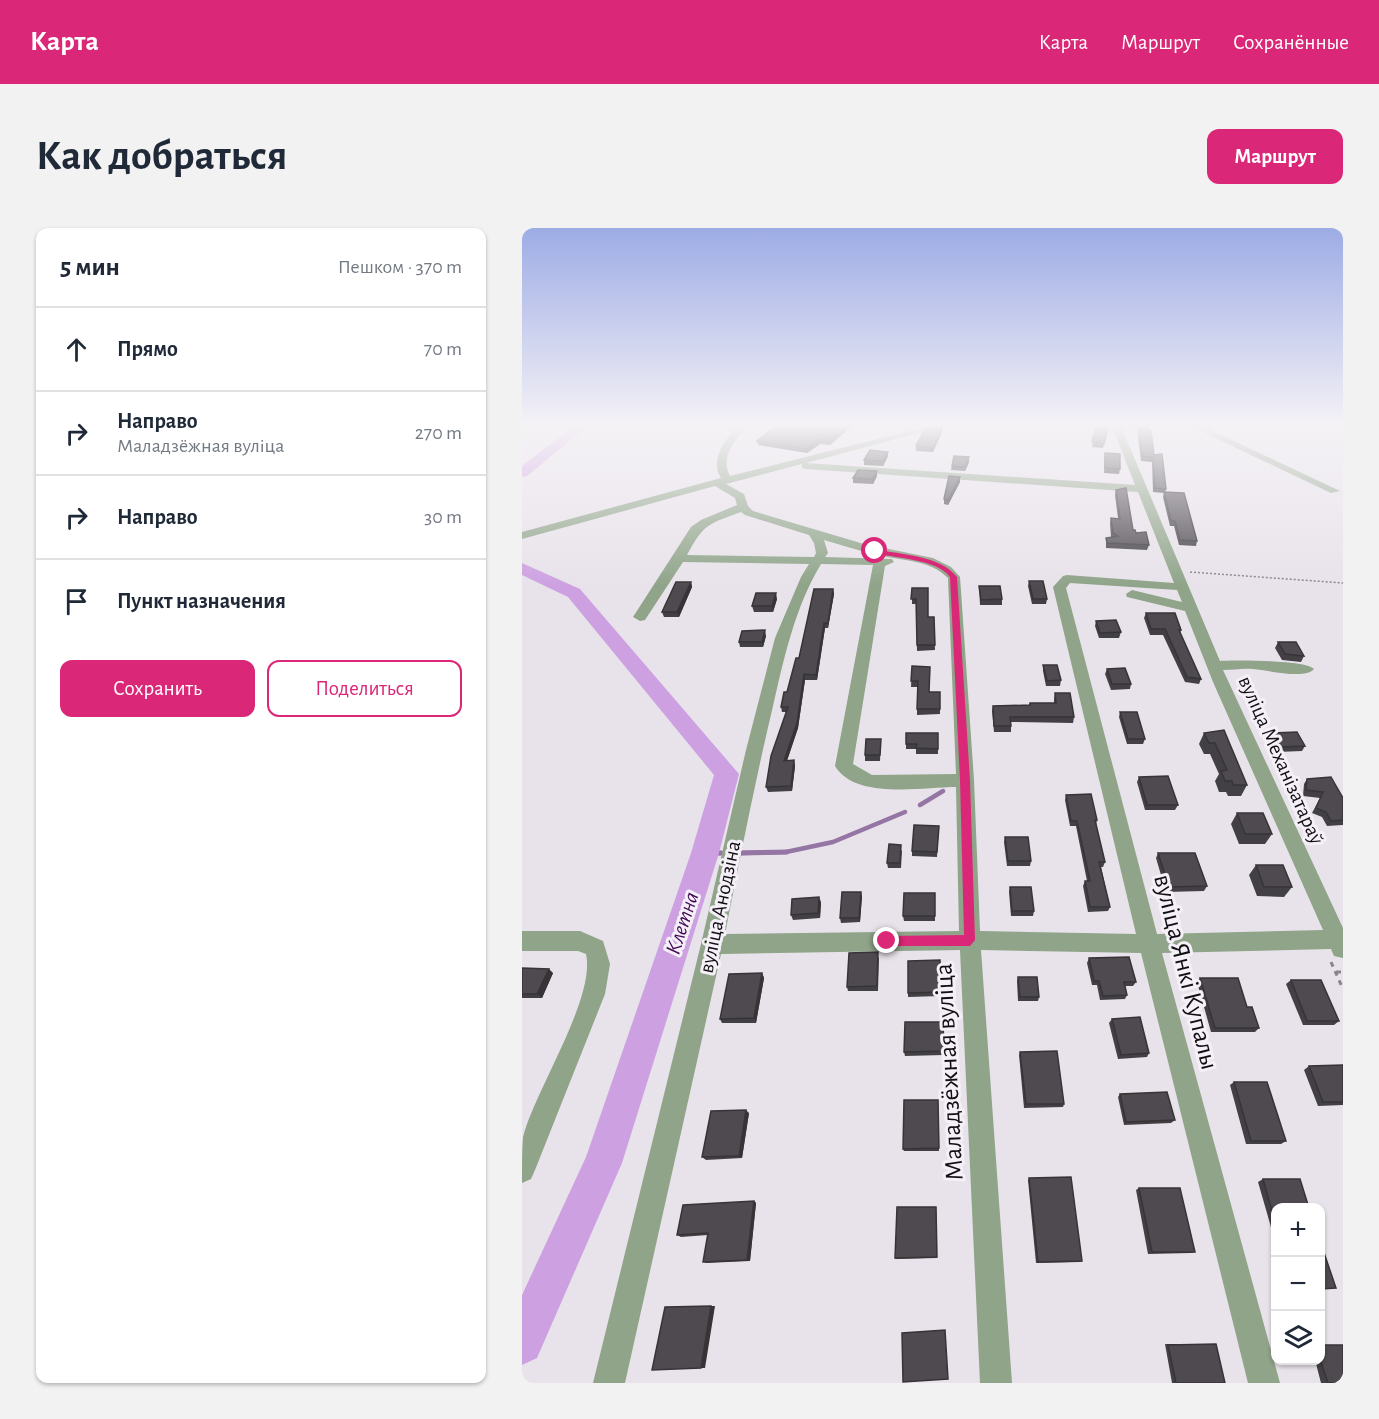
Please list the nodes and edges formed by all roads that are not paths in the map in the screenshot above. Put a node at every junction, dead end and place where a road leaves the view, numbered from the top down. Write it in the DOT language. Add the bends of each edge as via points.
graph roads {
  1 [pos="723,478"];
  2 [pos="760,478"];
  3 [pos="977,478"];
  4 [pos="1137,478"];
  5 [pos="1307,478"];
  6 [pos="1142,489"];
  7 [pos="730,490"];
  8 [pos="1335,491"];
  9 [pos="813,533"];
  10 [pos="522,536"];
  11 [pos="679,558"];
  12 [pos="819,560"];
  13 [pos="880,561"];
  14 [pos="935,563"];
  15 [pos="1182,587"];
  16 [pos="1132,594"];
  17 [pos="1190,608"];
  18 [pos="640,617"];
  19 [pos="1214,666"];
  20 [pos="1308,669"];
  21 [pos="965,780"];
  22 [pos="970,940"];
  23 [pos="522,941"];
  24 [pos="1341,943"];
  25 [pos="712,944"];
  26 [pos="1149,944"];
  27 [pos="522,1170"];
  28 [pos="609,1383"];
  29 [pos="996,1383"];
  30 [pos="1263,1383"];
  1 -- 7 [label="street"];
  2 -- 7 [label="street"];
  3 -- 6 [label="street"];
  4 -- 6 [label="street, вуліца Механізатараў"];
  5 -- 8 [label="street"];
  6 -- 15 [label="street, вуліца Механізатараў"];
  7 -- 9 [label="street" via="749,513"];
  7 -- 10 [label="street"];
  7 -- 11 [label="street" via="695,529"];
  9 -- 12 [label="street" via="820,543"];
  9 -- 14 [label="street"];
  11 -- 12 [label="street"];
  11 -- 18 [label="street"];
  12 -- 13 [label="street"];
  12 -- 25 [label="street, вуліца Анодзіна" via="807,577 782,638"];
  13 -- 14 [label="street"];
  13 -- 21 [label="street" via="844,766 870,782"];
  14 -- 21 [label="street, Маладзёжная вуліца" via="954,577"];
  15 -- 17 [label="street, вуліца Механізатараў"];
  15 -- 26 [label="street, вуліца Янкі Купалы" via="1067,579 1059,587"];
  16 -- 17 [label="street"];
  17 -- 19 [label="street, вуліца Механізатараў"];
  19 -- 20 [label="street" via="1252,664"];
  19 -- 24 [label="street, вуліца Механізатараў"];
  21 -- 22 [label="street, Маладзёжная вуліца"];
  22 -- 25 [label="street"];
  22 -- 26 [label="street"];
  22 -- 29 [label="street, Маладзёжная вуліца"];
  23 -- 27 [label="street" via="580,941 595,948 599,964 594,994"];
  24 -- 26 [label="street"];
  25 -- 28 [label="street, вуліца Анодзіна"];
  26 -- 30 [label="street, вуліца Янкі Купалы"];
}
